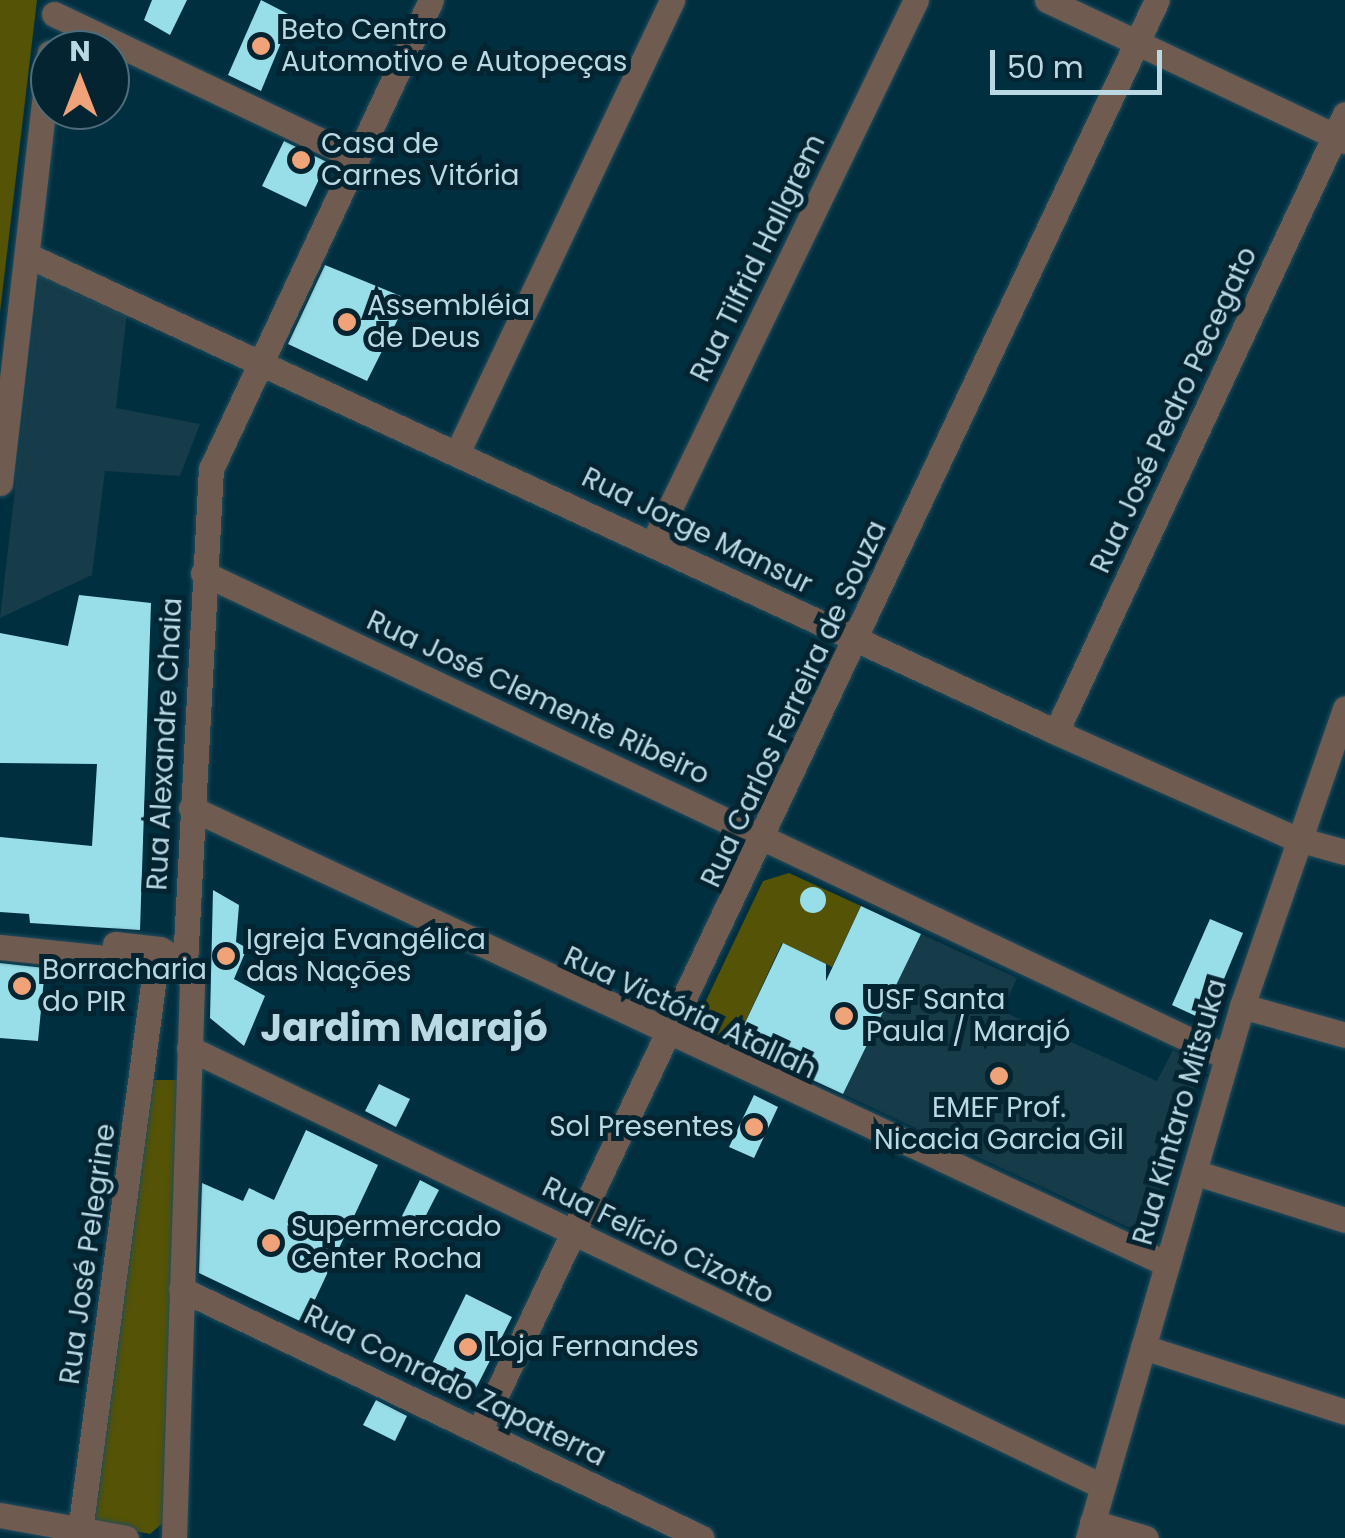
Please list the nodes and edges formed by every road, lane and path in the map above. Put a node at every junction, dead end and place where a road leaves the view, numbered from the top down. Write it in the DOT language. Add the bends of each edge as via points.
graph roads {
  1 [pos="432,0"];
  2 [pos="672,0"];
  3 [pos="916,0"];
  4 [pos="1046,0"];
  5 [pos="1157,0"];
  6 [pos="55,7"];
  7 [pos="1137,44"];
  8 [pos="41,130"];
  9 [pos="1342,130"];
  10 [pos="355,156"];
  11 [pos="27,255"];
  12 [pos="265,361"];
  13 [pos="459,449"];
  14 [pos="0,483"];
  15 [pos="653,543"];
  16 [pos="202,573"];
  17 [pos="858,641"];
  18 [pos="1345,708"];
  19 [pos="1056,732"];
  20 [pos="191,808"];
  21 [pos="765,838"];
  22 [pos="1294,838"];
  23 [pos="1345,852"];
  24 [pos="0,934"];
  25 [pos="0,947"];
  26 [pos="185,964"];
  27 [pos="1242,1006"];
  28 [pos="1345,1035"];
  29 [pos="669,1038"];
  30 [pos="148,1043"];
  31 [pos="189,1050"];
  32 [pos="1226,1057"];
  33 [pos="1194,1172"];
  34 [pos="1345,1220"];
  35 [pos="574,1234"];
  36 [pos="1167,1264"];
  37 [pos="181,1289"];
  38 [pos="1143,1347"];
  39 [pos="1345,1412"];
  40 [pos="479,1431"];
  41 [pos="1102,1486"];
  42 [pos="0,1515"];
  43 [pos="0,1525"];
  44 [pos="1090,1530"];
  45 [pos="80,1535"];
  46 [pos="176,1536"];
  47 [pos="126,1538"];
  48 [pos="702,1538"];
  49 [pos="1146,1538"];
  1 -- 10 [label="street, Rua Alexandre Chaia"];
  2 -- 13 [label="street"];
  3 -- 15 [label="street, Rua Tilfrid Hallgrem"];
  4 -- 7 [label="street"];
  5 -- 7 [label="street, Rua Carlos Ferreira de Souza"];
  6 -- 10 [label="street"];
  7 -- 9 [label="street"];
  7 -- 17 [label="street, Rua Carlos Ferreira de Souza"];
  8 -- 11 [label="street"];
  9 -- 19 [label="street, Rua José Pedro Pecegato"];
  10 -- 12 [label="street, Rua Alexandre Chaia"];
  11 -- 12 [label="street, Rua Jorge Mansur"];
  11 -- 14 [label="street"];
  12 -- 13 [label="street, Rua Jorge Mansur"];
  12 -- 16 [label="street, Rua Alexandre Chaia" via="211,469"];
  13 -- 15 [label="street, Rua Jorge Mansur"];
  15 -- 17 [label="street, Rua Jorge Mansur"];
  16 -- 20 [label="street, Rua Alexandre Chaia"];
  16 -- 21 [label="street, Rua José Clemente Ribeiro"];
  17 -- 19 [label="street, Rua Jorge Mansur"];
  17 -- 21 [label="street, Rua Carlos Ferreira de Souza"];
  18 -- 22 [label="street, Rua Kintaro Mitsuka"];
  19 -- 22 [label="street, Rua Jorge Mansur"];
  20 -- 26 [label="street, Rua Alexandre Chaia"];
  20 -- 29 [label="street, Rua Victória Atallah"];
  21 -- 29 [label="street, Rua Carlos Ferreira de Souza"];
  21 -- 32 [label="street, Rua José Clemente Ribeiro"];
  22 -- 23 [label="street, Rua Jorge Mansur"];
  22 -- 27 [label="street, Rua Kintaro Mitsuka"];
  24 -- 26 [label="street" via="160,949"];
  25 -- 30 [label="street, Rua José Pelegrine" via="136,961 154,977"];
  26 -- 31 [label="street, Rua Alexandre Chaia"];
  27 -- 28 [label="street"];
  27 -- 32 [label="street, Rua Kintaro Mitsuka"];
  29 -- 35 [label="street, Rua Carlos Ferreira de Souza"];
  29 -- 36 [label="street, Rua Victória Atallah"];
  30 -- 31 [label="street" via="167,1027"];
  30 -- 31 [label="street" via="163,1070"];
  30 -- 45 [label="street, Rua José Pelegrine"];
  31 -- 35 [label="street, Rua Felício Cizotto"];
  31 -- 37 [label="street, Rua Alexandre Chaia"];
  32 -- 33 [label="street, Rua Kintaro Mitsuka"];
  33 -- 34 [label="street"];
  33 -- 36 [label="street, Rua Kintaro Mitsuka"];
  35 -- 40 [label="street, Rua Carlos Ferreira de Souza"];
  35 -- 41 [label="street, Rua Felício Cizotto"];
  36 -- 38 [label="street, Rua Kintaro Mitsuka"];
  37 -- 40 [label="street, Rua Conrado Zapaterra"];
  37 -- 46 [label="street, Rua Alexandre Chaia"];
  38 -- 39 [label="street"];
  38 -- 41 [label="street, Rua Kintaro Mitsuka"];
  40 -- 48 [label="street, Rua Conrado Zapaterra"];
  41 -- 44 [label="street, Rua Kintaro Mitsuka"];
  42 -- 45 [label="street"];
  43 -- 45 [label="street"];
  44 -- 49 [label="street"];
  45 -- 47 [label="street"];
}
